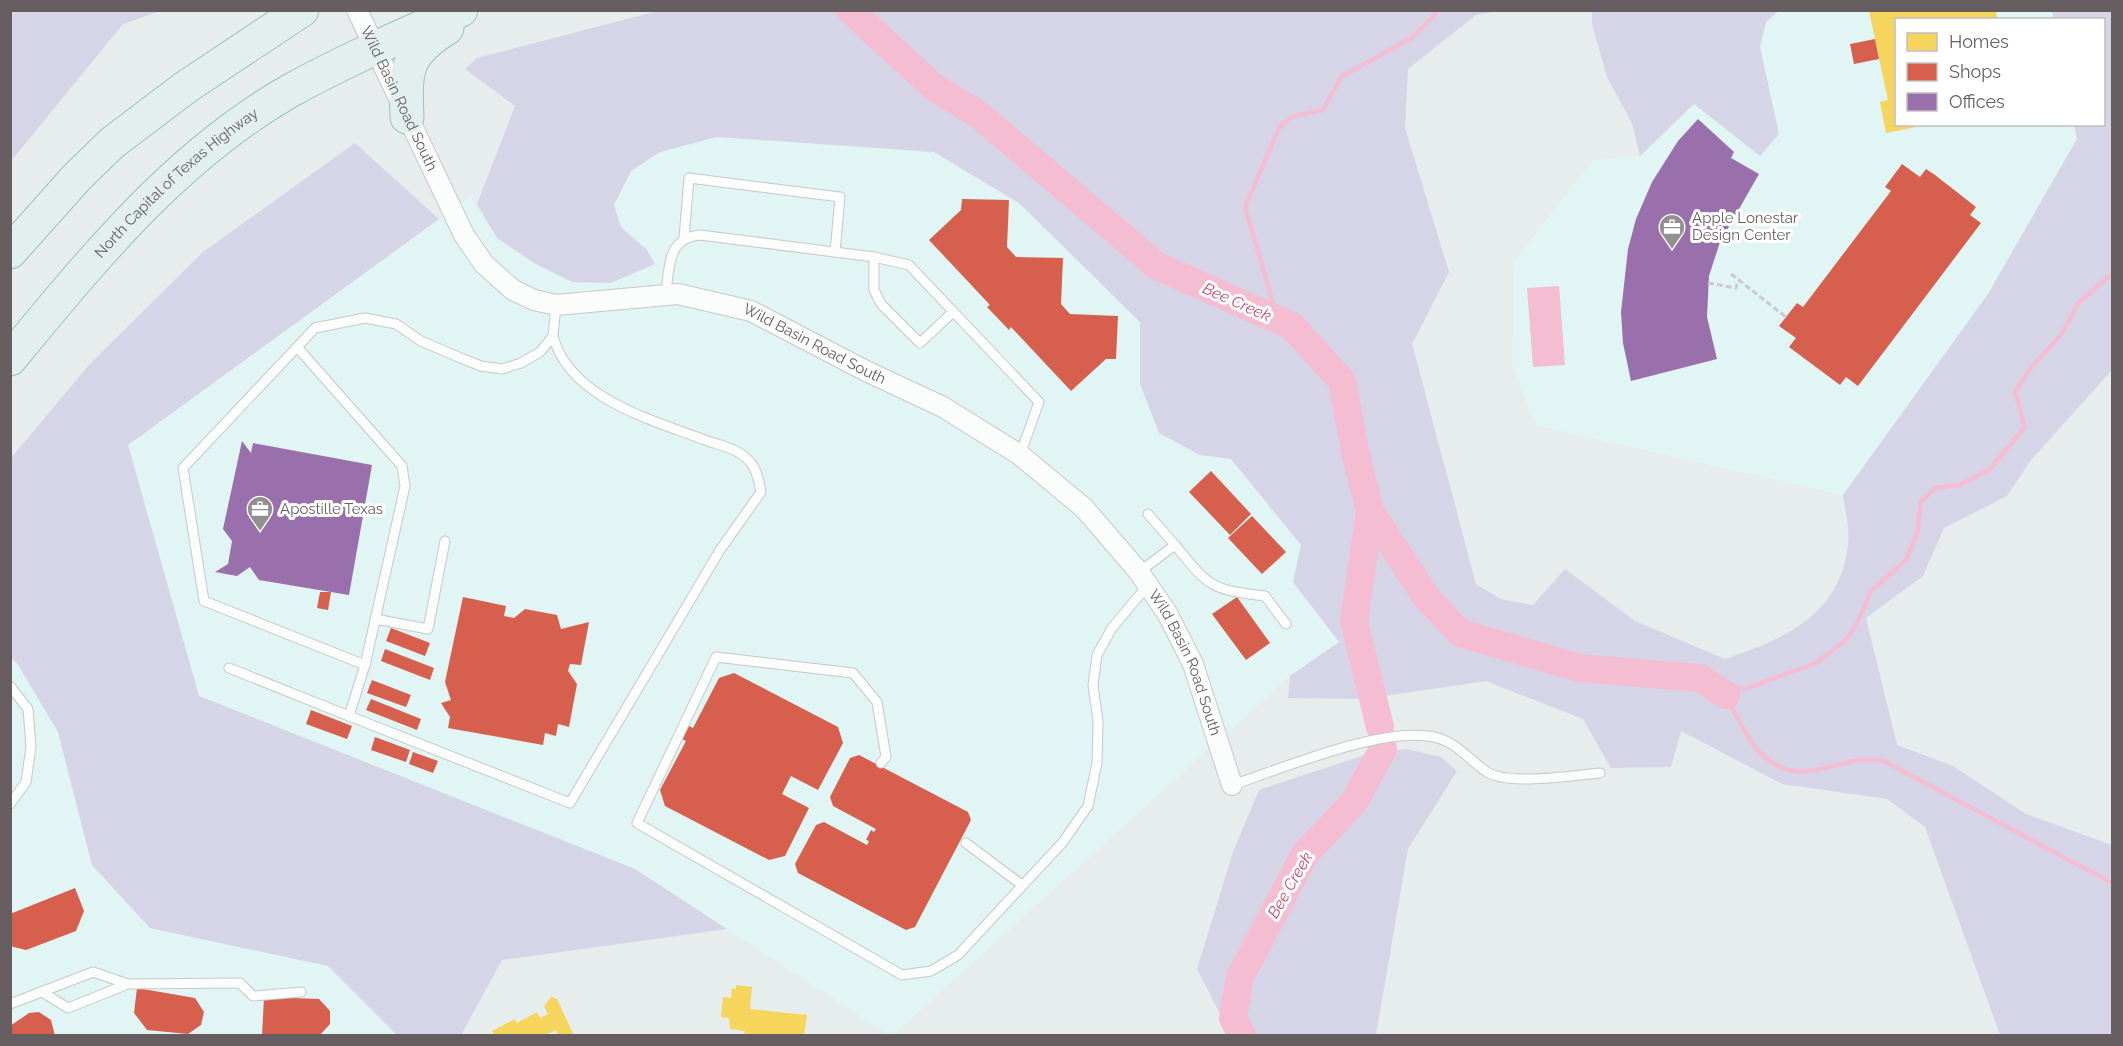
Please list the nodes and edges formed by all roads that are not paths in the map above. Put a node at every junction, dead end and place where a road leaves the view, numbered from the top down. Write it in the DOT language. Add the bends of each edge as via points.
graph roads {
  1 [pos="302,10"];
  2 [pos="357,10"];
  3 [pos="460,10"];
  4 [pos="475,10"];
  5 [pos="376,49"];
  6 [pos="407,117"];
  7 [pos="684,238"];
  8 [pos="10,252"];
  9 [pos="835,252"];
  10 [pos="874,257"];
  11 [pos="666,294"];
  12 [pos="556,305"];
  13 [pos="953,312"];
  14 [pos="553,336"];
  15 [pos="297,347"];
  16 [pos="10,359"];
  17 [pos="1020,455"];
  18 [pos="1148,514"];
  19 [pos="445,541"];
  20 [pos="1175,545"];
  21 [pos="1144,579"];
  22 [pos="375,619"];
  23 [pos="1286,624"];
  24 [pos="365,664"];
  25 [pos="229,668"];
  26 [pos="10,687"];
  27 [pos="349,716"];
  28 [pos="881,763"];
  29 [pos="1600,773"];
  30 [pos="1232,785"];
  31 [pos="10,804"];
  32 [pos="966,843"];
  33 [pos="1022,885"];
  34 [pos="128,984"];
  35 [pos="42,992"];
  36 [pos="301,992"];
  37 [pos="10,1004"];
  1 -- 8 [label="highway" via="186,87 112,143"];
  2 -- 5 [label="street, Wild Basin Road South"];
  3 -- 5 [label="highway, North Capital of Texas Highway"];
  4 -- 6 [label="highway" via="414,55 405,78"];
  5 -- 6 [label="street, Wild Basin Road South"];
  5 -- 16 [label="highway, North Capital of Texas Highway" via="287,93 190,163 137,212"];
  6 -- 12 [label="street, Wild Basin Road South" via="464,235 484,264 513,290"];
  7 -- 9 [label="lane" via="699,235"];
  7 -- 9 [label="lane" via="689,178 840,197"];
  7 -- 11 [label="lane" via="672,251"];
  9 -- 10 [label="lane"];
  10 -- 13 [label="lane" via="909,265"];
  10 -- 13 [label="lane" via="874,291 881,304 920,343"];
  11 -- 12 [label="street, Wild Basin Road South"];
  11 -- 17 [label="street, Wild Basin Road South" via="751,311 944,407"];
  12 -- 14 [label="lane"];
  13 -- 17 [label="lane" via="1039,402"];
  14 -- 15 [label="lane" via="540,352 502,369 463,359 421,341 396,324 365,318 315,328"];
  14 -- 27 [label="lane" via="558,354 596,393 734,449 751,462 760,492 720,550 570,803"];
  15 -- 22 [label="lane" via="402,466 405,486"];
  15 -- 24 [label="lane" via="183,468 204,601"];
  17 -- 21 [label="street, Wild Basin Road South" via="1084,508"];
  18 -- 20 [label="lane"];
  19 -- 22 [label="lane" via="428,629"];
  20 -- 21 [label="lane"];
  20 -- 23 [label="lane" via="1214,586 1232,593 1266,596"];
  21 -- 30 [label="street, Wild Basin Road South" via="1193,663"];
  21 -- 33 [label="lane" via="1097,655 1093,684 1098,720 1097,763 1088,806 1063,842"];
  22 -- 24 [label="lane"];
  24 -- 27 [label="lane"];
  25 -- 27 [label="lane"];
  26 -- 31 [label="lane" via="28,709 32,747 26,782"];
  28 -- 33 [label="lane" via="886,757 877,702 854,673 716,657 637,823 902,975 931,971 958,955"];
  29 -- 30 [label="lane" via="1497,776 1436,737 1415,736 1368,741"];
  32 -- 33 [label="lane"];
  34 -- 35 [label="lane" via="93,972"];
  34 -- 35 [label="lane" via="68,1008"];
  34 -- 36 [label="lane" via="240,982 253,996"];
  35 -- 37 [label="lane"];
}
